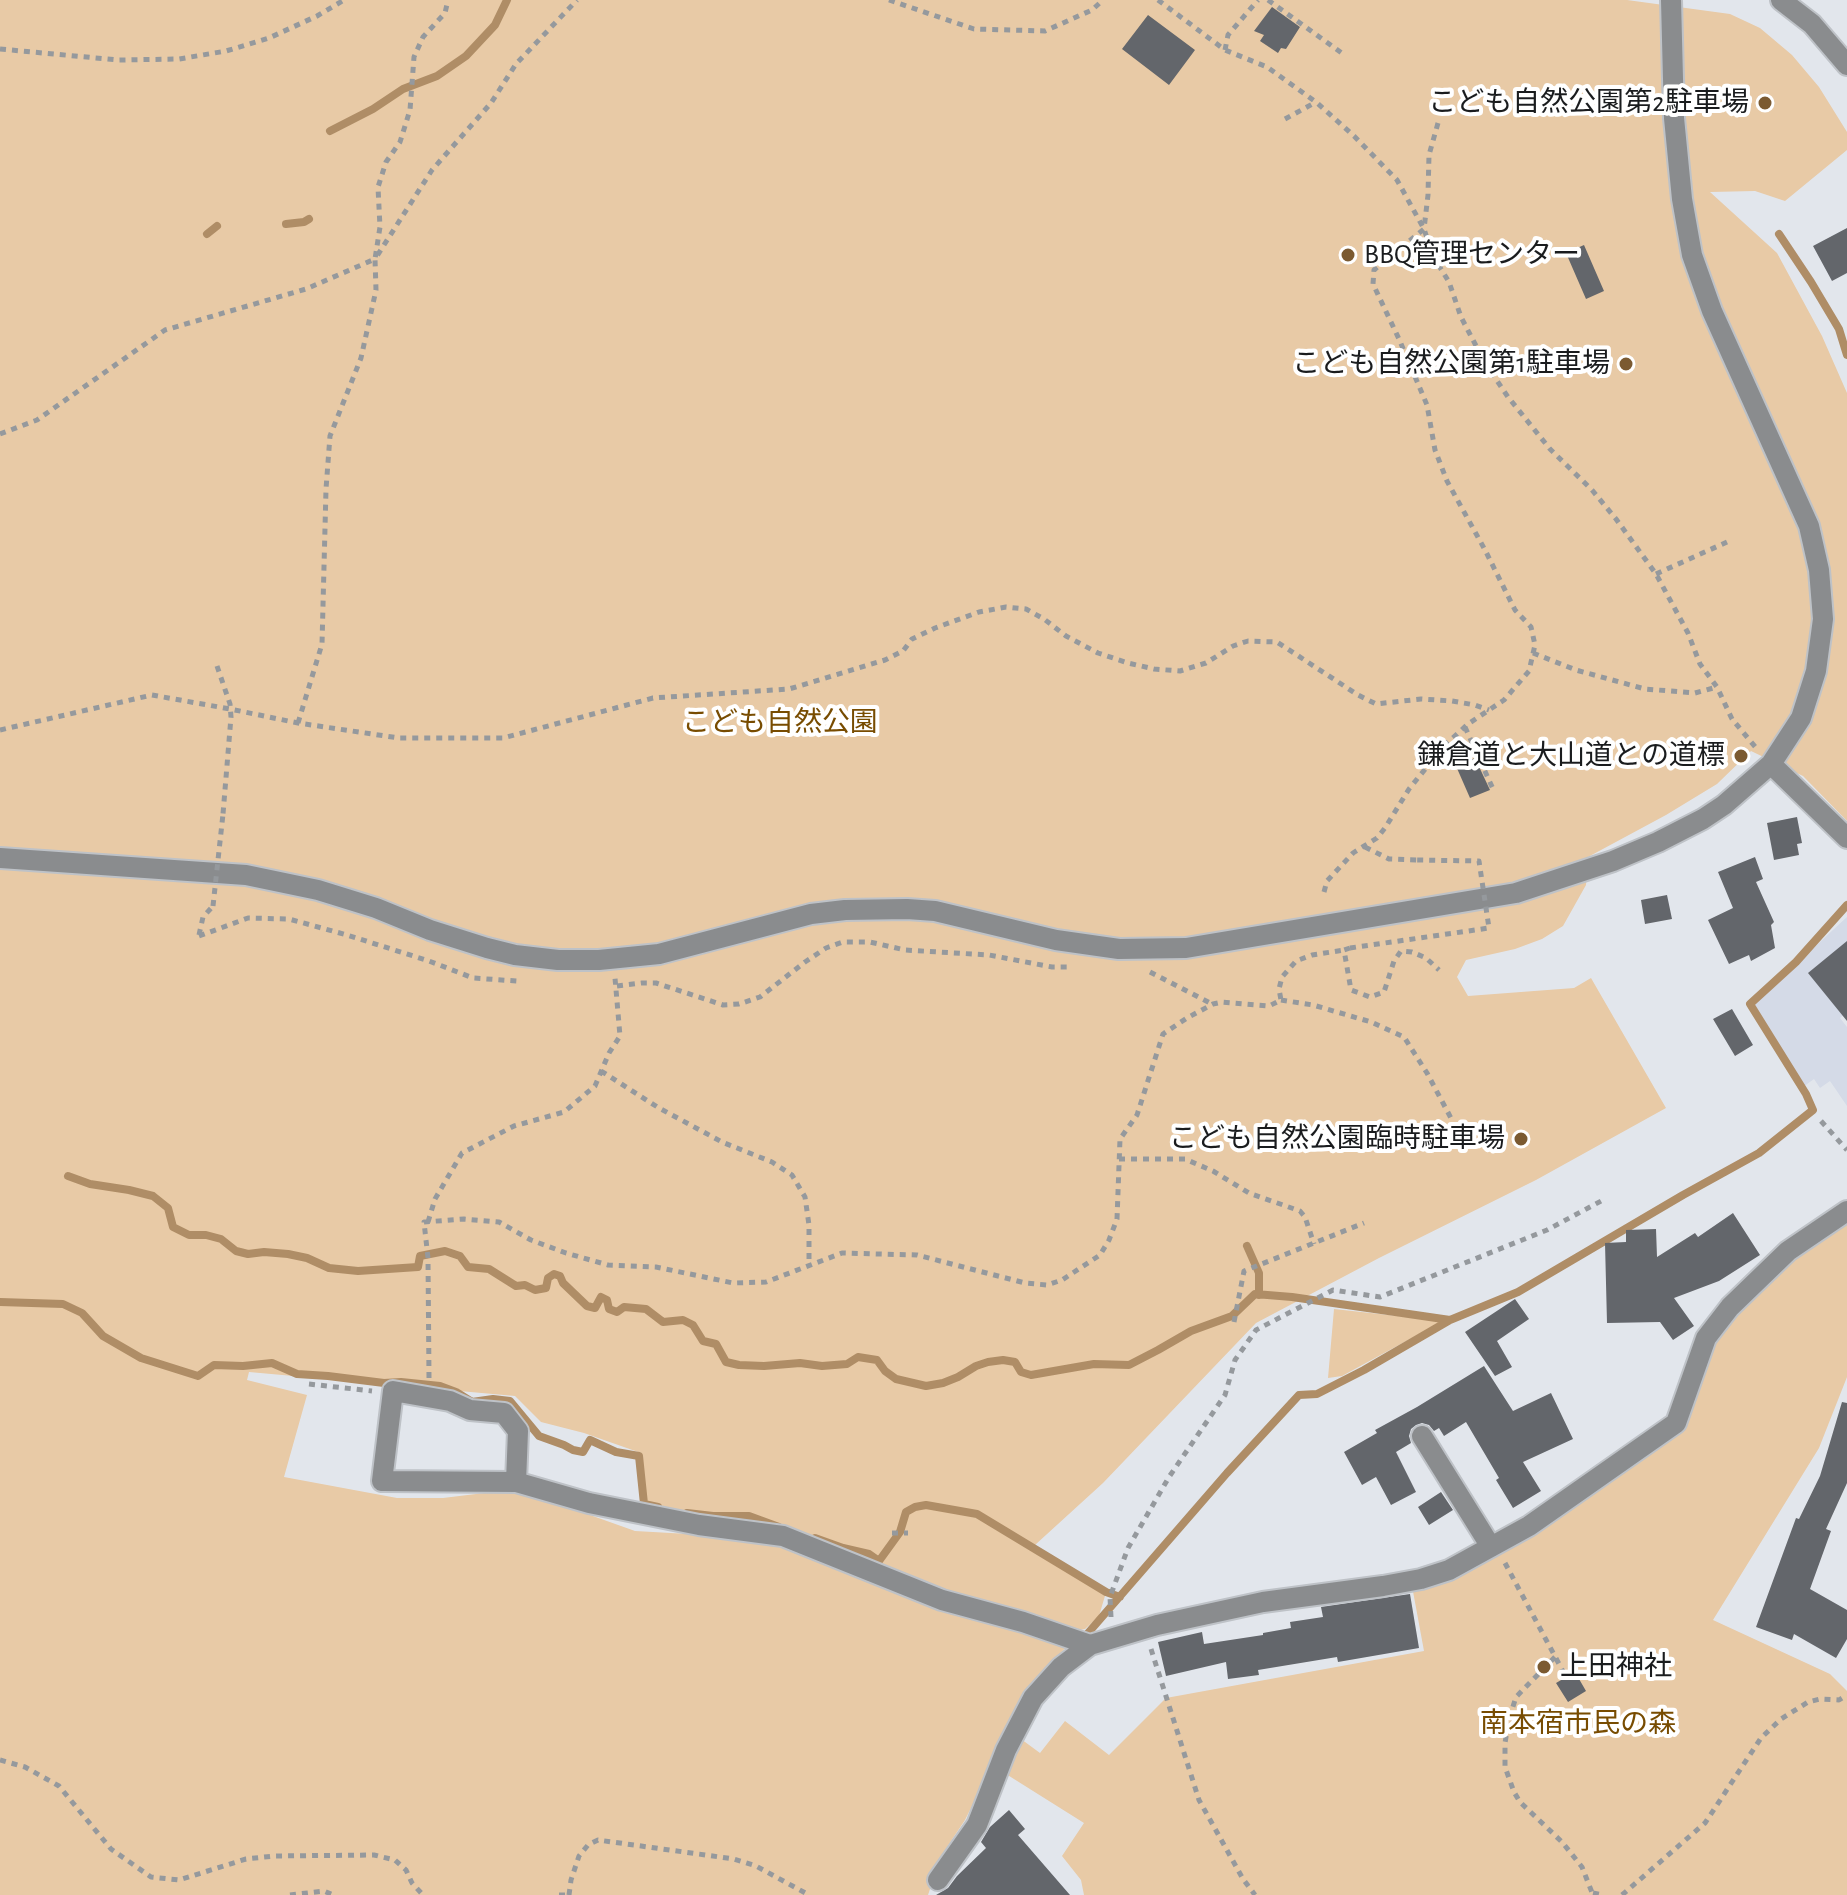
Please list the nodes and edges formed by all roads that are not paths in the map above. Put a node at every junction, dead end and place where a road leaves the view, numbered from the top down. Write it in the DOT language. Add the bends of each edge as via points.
graph roads {
  1 [pos="1671,0"];
  2 [pos="1781,0"];
  3 [pos="1847,65"];
  4 [pos="1771,764"];
  5 [pos="1847,838"];
  6 [pos="0,858"];
  7 [pos="1847,1211"];
  8 [pos="1422,1436"];
  9 [pos="516,1482"];
  10 [pos="1491,1547"];
  11 [pos="1090,1645"];
  12 [pos="938,1880"];
  1 -- 4 [label="street" via="1674,118 1692,255 1809,526 1819,570 1823,619 1816,671 1801,718"];
  2 -- 3 [label="street" via="1812,24"];
  4 -- 5 [label="street"];
  4 -- 6 [label="street" via="1724,805 1658,842 1516,893 1186,948 1119,949 1056,940 935,911 845,910 659,954 558,960 487,948 318,890 246,875"];
  7 -- 10 [label="street" via="1788,1251 1730,1307 1706,1338 1676,1423 1541,1519"];
  8 -- 10 [label="street"];
  9 -- 9 [label="street" via="518,1431 504,1413 393,1391 382,1481"];
  9 -- 11 [label="street" via="589,1503 783,1536 942,1600"];
  10 -- 11 [label="street" via="1421,1579 1263,1602"];
  11 -- 12 [label="street" via="1033,1698 977,1825"];
}
